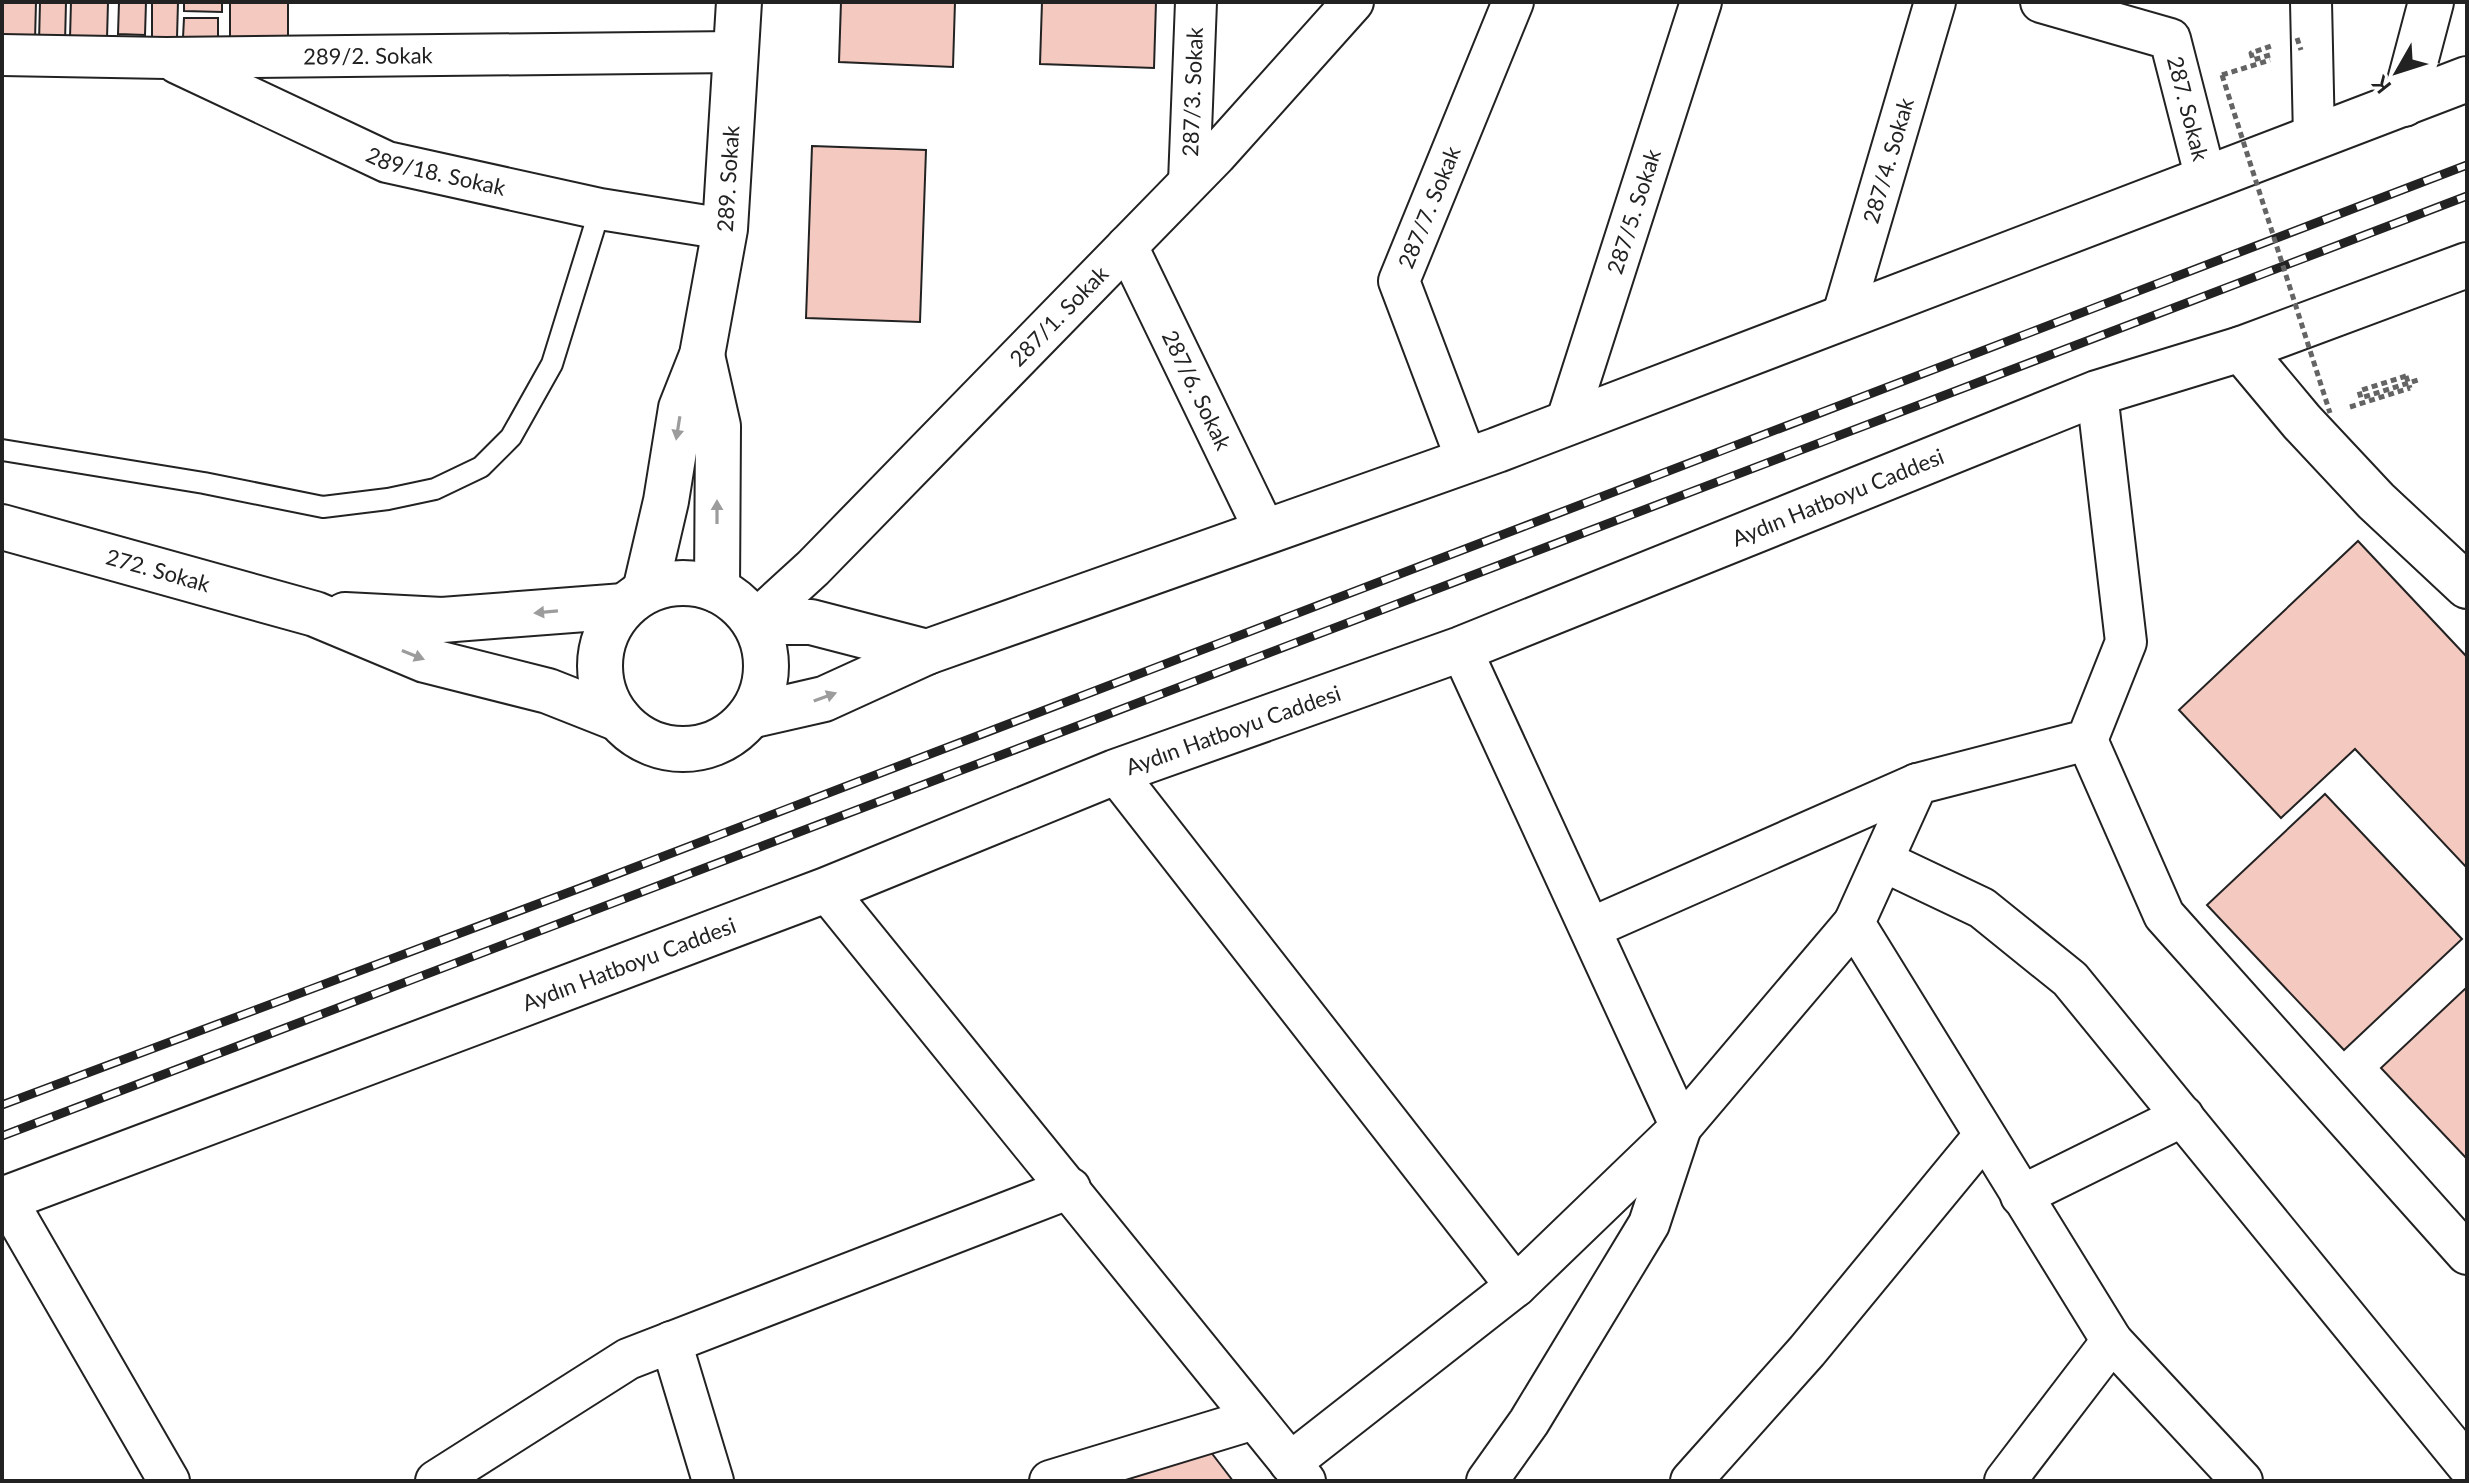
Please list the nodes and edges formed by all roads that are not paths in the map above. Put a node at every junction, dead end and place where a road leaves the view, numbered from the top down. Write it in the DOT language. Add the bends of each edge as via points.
graph roads {
  1 [pos="739,2"];
  2 [pos="1196,2"];
  3 [pos="1353,2"];
  4 [pos="1513,2"];
  5 [pos="1701,2"];
  6 [pos="1935,2"];
  7 [pos="2041,2"];
  8 [pos="2431,2"];
  9 [pos="2304,20"];
  10 [pos="735,52"];
  11 [pos="2,55"];
  12 [pos="166,58"];
  13 [pos="2467,79"];
  14 [pos="2404,104"];
  15 [pos="2314,138"];
  16 [pos="2206,179"];
  17 [pos="1189,182"];
  18 [pos="600,209"];
  19 [pos="725,229"];
  20 [pos="1127,246"];
  21 [pos="2467,265"];
  22 [pos="1842,318"];
  23 [pos="2241,349"];
  24 [pos="702,355"];
  25 [pos="2097,393"];
  26 [pos="1566,423"];
  27 [pos="2,450"];
  28 [pos="1467,461"];
  29 [pos="2,527"];
  30 [pos="1266,533"];
  31 [pos="2467,586"];
  32 [pos="717,590"];
  33 [pos="634,598"];
  34 [pos="315,614"];
  35 [pos="754,622"];
  36 [pos="1461,649"];
  37 [pos="927,652"];
  38 [pos="750,716"];
  39 [pos="619,719"];
  40 [pos="2087,740"];
  41 [pos="1115,772"];
  42 [pos="1917,784"];
  43 [pos="1883,861"];
  44 [pos="826,890"];
  45 [pos="1854,923"];
  46 [pos="1591,928"];
  47 [pos="2183,1116"];
  48 [pos="1681,1127"];
  49 [pos="1984,1136"];
  50 [pos="1070,1188"];
  51 [pos="2021,1196"];
  52 [pos="4,1200"];
  53 [pos="2467,1254"];
  54 [pos="1516,1286"];
  55 [pos="2112,1341"];
  56 [pos="671,1342"];
  57 [pos="1254,1419"];
  58 [pos="2467,1465"];
  59 [pos="1297,1472"];
  60 [pos="169,1481"];
  61 [pos="436,1481"];
  62 [pos="713,1481"];
  63 [pos="1050,1481"];
  64 [pos="1487,1481"];
  65 [pos="1691,1481"];
  66 [pos="2005,1481"];
  67 [pos="2242,1481"];
  1 -- 10 [label="street, 289. Sokak"];
  2 -- 17 [label="street, 287/3. Sokak"];
  3 -- 17 [label="street, 287/1. Sokak"];
  4 -- 28 [label="street, 287/7. Sokak" via="1399,281"];
  5 -- 26 [label="street, 287/5. Sokak"];
  6 -- 22 [label="street, 287/4. Sokak"];
  7 -- 16 [label="street, 287. Sokak" via="2183,46"];
  8 -- 14 [label="street"];
  9 -- 15 [label="street"];
  10 -- 12 [label="street, 289/2. Sokak"];
  10 -- 19 [label="street, 289. Sokak"];
  11 -- 12 [label="street, 289/2. Sokak"];
  12 -- 18 [label="street, 289/18. Sokak" via="387,162"];
  13 -- 14 [label="street"];
  14 -- 15 [label="street"];
  15 -- 16 [label="street"];
  16 -- 22 [label="street"];
  17 -- 20 [label="street, 287/1. Sokak"];
  18 -- 19 [label="street, 289/18. Sokak"];
  18 -- 27 [label="lane" via="552,364 511,437 481,467 435,489 323,507"];
  19 -- 24 [label="street, 289. Sokak"];
  20 -- 30 [label="street, 287/6. Sokak"];
  20 -- 35 [label="street, 287/1. Sokak"];
  21 -- 23 [label="street, Aydın Hatboyu Caddesi"];
  22 -- 26 [label="street"];
  23 -- 25 [label="street, Aydın Hatboyu Caddesi"];
  23 -- 31 [label="street" via="2376,501"];
  32 -- 24 [label="street, one-way" via="718,426"];
  24 -- 33 [label="street, one-way" via="681,408 666,501"];
  25 -- 36 [label="street, Aydın Hatboyu Caddesi"];
  25 -- 40 [label="street" via="2126,642"];
  26 -- 28 [label="street"];
  28 -- 30 [label="street"];
  29 -- 34 [label="street, 272. Sokak"];
  30 -- 37 [label="street"];
  32 -- 33 [label="street" via="693,583 668,584"];
  32 -- 35 [label="street"];
  33 -- 34 [label="street, 272. Sokak, one-way" via="442,620"];
  33 -- 39 [label="street" via="609,626 601,649 599,674"];
  34 -- 39 [label="street, 272. Sokak, one-way" via="425,660 548,691"];
  35 -- 37 [label="street" via="811,622"];
  35 -- 38 [label="street" via="764,645 766,670"];
  36 -- 41 [label="street, Aydın Hatboyu Caddesi"];
  36 -- 46 [label="street"];
  38 -- 37 [label="street, one-way" via="824,699"];
  38 -- 39 [label="street" via="710,745 685,749 638,736"];
  40 -- 42 [label="street"];
  40 -- 53 [label="street" via="2164,915"];
  41 -- 44 [label="street, Aydın Hatboyu Caddesi"];
  41 -- 54 [label="street"];
  42 -- 43 [label="street"];
  42 -- 46 [label="street"];
  43 -- 45 [label="street"];
  43 -- 47 [label="street" via="1982,908 2070,979"];
  44 -- 50 [label="street"];
  44 -- 52 [label="street, Aydın Hatboyu Caddesi"];
  45 -- 48 [label="street"];
  45 -- 49 [label="street"];
  46 -- 48 [label="street"];
  47 -- 51 [label="street"];
  47 -- 58 [label="street"];
  48 -- 54 [label="street"];
  48 -- 64 [label="street" via="1649,1224 1529,1422"];
  49 -- 51 [label="street"];
  49 -- 65 [label="street" via="1807,1351"];
  50 -- 56 [label="street"];
  50 -- 57 [label="street"];
  51 -- 55 [label="street"];
  52 -- 60 [label="street"];
  54 -- 59 [label="street"];
  55 -- 66 [label="street"];
  55 -- 67 [label="street"];
  56 -- 61 [label="street" via="628,1359"];
  56 -- 62 [label="street"];
  57 -- 59 [label="street"];
  57 -- 63 [label="street"];
}
